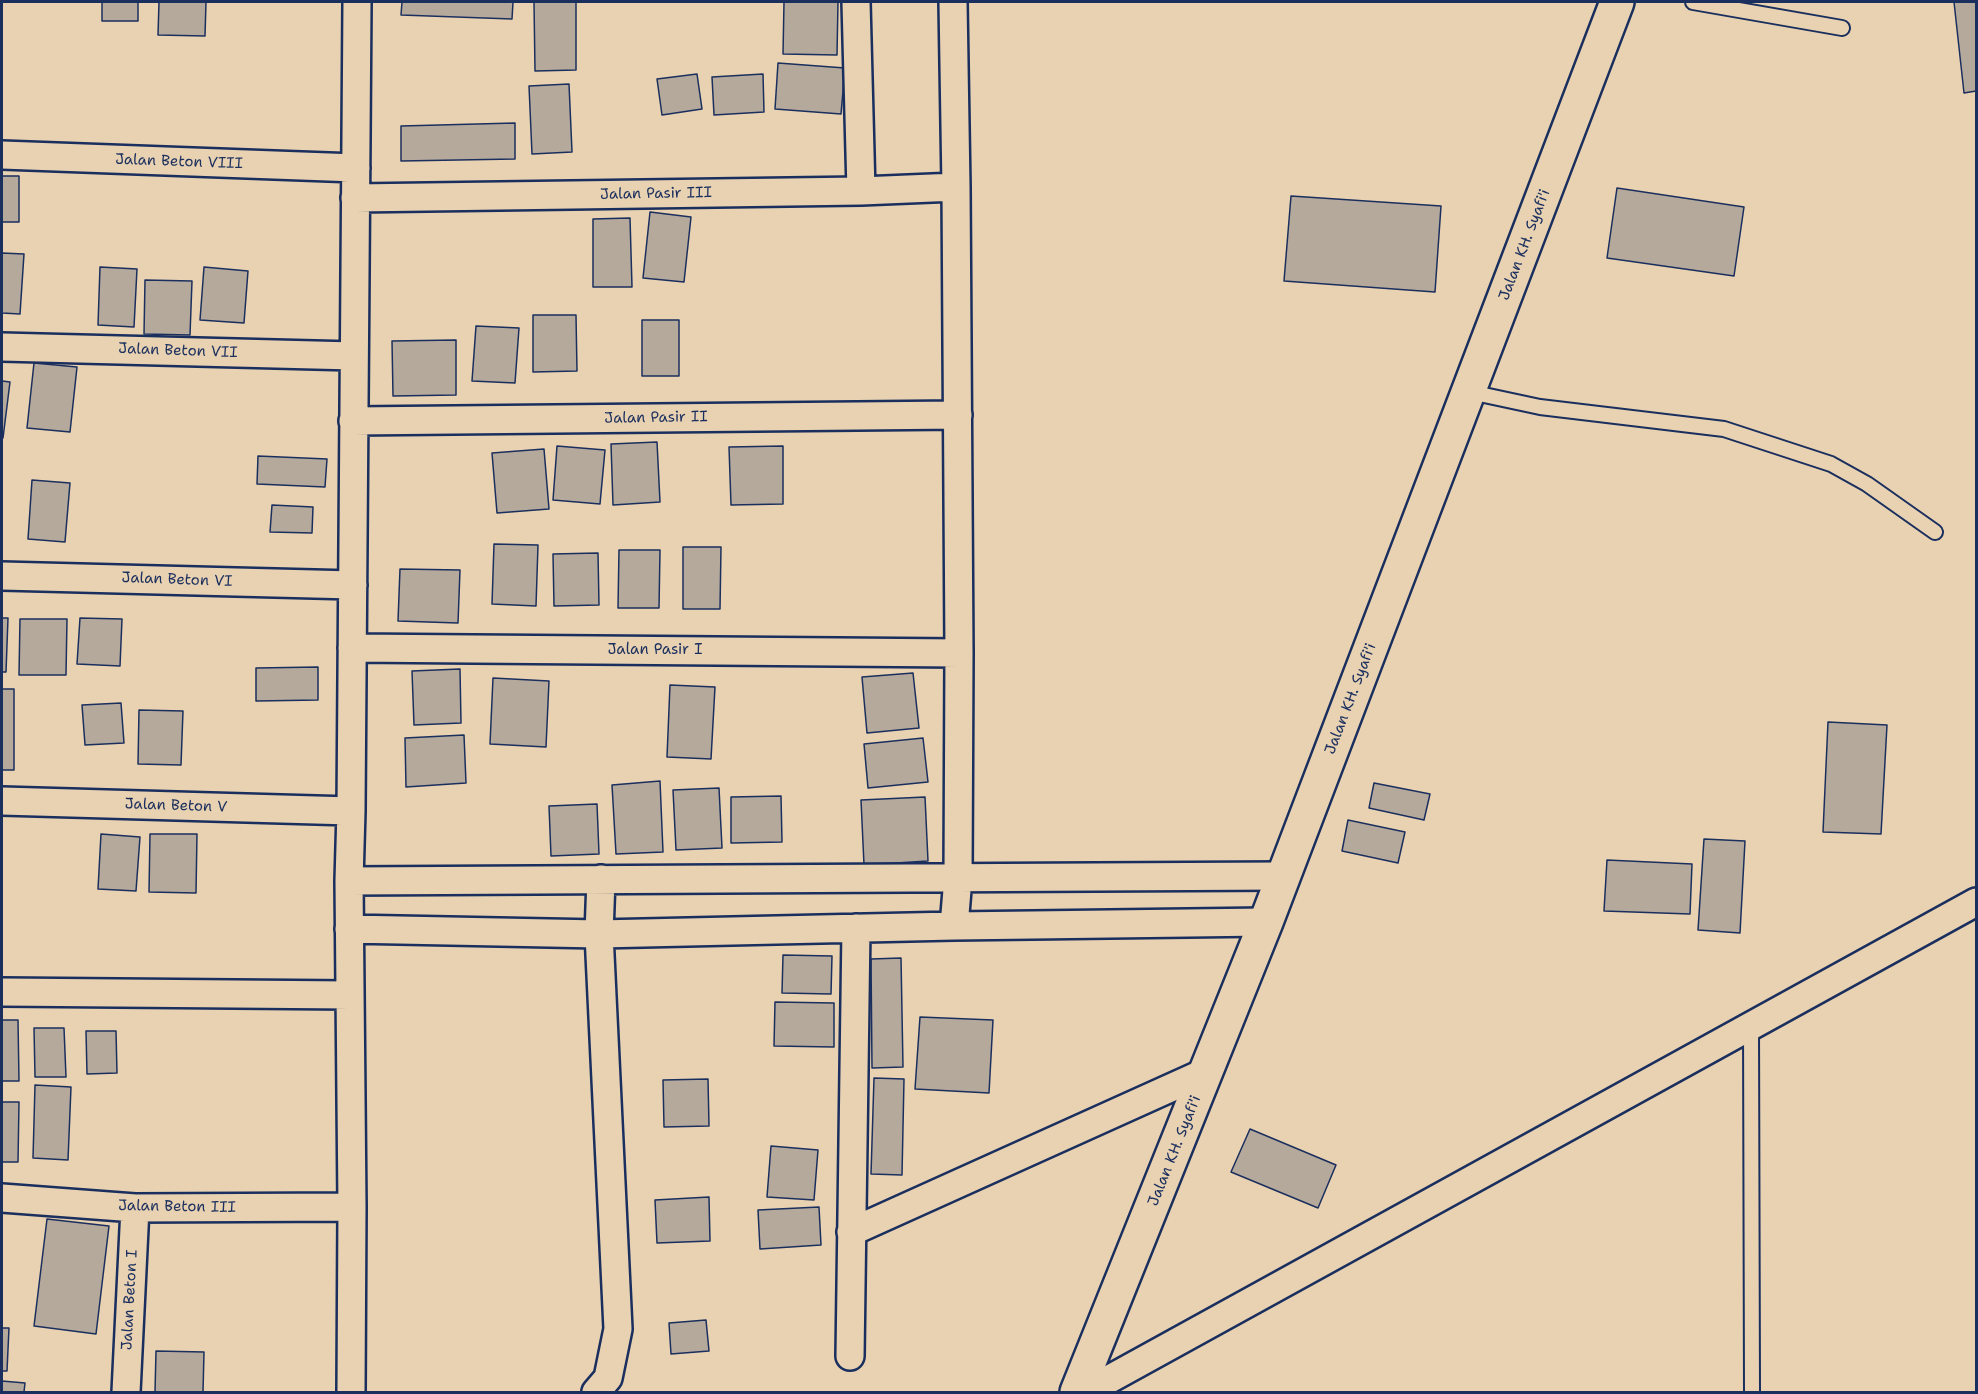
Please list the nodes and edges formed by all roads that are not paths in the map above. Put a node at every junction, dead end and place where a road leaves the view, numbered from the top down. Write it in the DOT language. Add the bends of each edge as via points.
graph roads {
  1 [pos="357,2"];
  2 [pos="856,2"];
  3 [pos="953,2"];
  4 [pos="1617,2"];
  5 [pos="1693,2"];
  6 [pos="1842,28"];
  7 [pos="2,155"];
  8 [pos="356,168"];
  9 [pos="956,187"];
  10 [pos="861,191"];
  11 [pos="355,198"];
  12 [pos="2,347"];
  13 [pos="354,356"];
  14 [pos="1470,392"];
  15 [pos="958,415"];
  16 [pos="354,421"];
  17 [pos="1935,532"];
  18 [pos="2,576"];
  19 [pos="352,585"];
  20 [pos="352,648"];
  21 [pos="959,652"];
  22 [pos="2,801"];
  23 [pos="351,811"];
  24 [pos="1283,876"];
  25 [pos="958,878"];
  26 [pos="601,879"];
  27 [pos="348,880"];
  28 [pos="1977,902"];
  29 [pos="1266,922"];
  30 [pos="954,926"];
  31 [pos="856,928"];
  32 [pos="349,929"];
  33 [pos="599,934"];
  34 [pos="2,992"];
  35 [pos="350,994"];
  36 [pos="1751,1026"];
  37 [pos="1208,1071"];
  38 [pos="2,1198"];
  39 [pos="352,1207"];
  40 [pos="135,1208"];
  41 [pos="851,1232"];
  42 [pos="850,1356"];
  43 [pos="126,1392"];
  44 [pos="351,1392"];
  45 [pos="596,1392"];
  46 [pos="1077,1392"];
  47 [pos="1086,1392"];
  48 [pos="1752,1392"];
  1 -- 8 [label="street"];
  2 -- 10 [label="street"];
  3 -- 9 [label="street"];
  4 -- 14 [label="main road, Jalan KH. Syafi'i"];
  5 -- 6 [label="lane"];
  7 -- 8 [label="street, Jalan Beton VIII"];
  8 -- 11 [label="street"];
  9 -- 10 [label="street, Jalan Pasir III"];
  9 -- 15 [label="street"];
  10 -- 11 [label="street, Jalan Pasir III"];
  11 -- 13 [label="street"];
  12 -- 13 [label="street, Jalan Beton VII"];
  13 -- 16 [label="street"];
  14 -- 17 [label="lane" via="1540,407 1724,429 1831,464"];
  14 -- 24 [label="main road, Jalan KH. Syafi'i"];
  15 -- 16 [label="street, Jalan Pasir II"];
  15 -- 21 [label="street"];
  16 -- 19 [label="street"];
  18 -- 19 [label="street, Jalan Beton VI"];
  19 -- 20 [label="street"];
  20 -- 21 [label="street, Jalan Pasir I"];
  20 -- 23 [label="street"];
  21 -- 25 [label="street"];
  22 -- 23 [label="street, Jalan Beton V"];
  23 -- 27 [label="street"];
  24 -- 25 [label="street"];
  24 -- 29 [label="main road, Jalan KH. Syafi'i"];
  25 -- 26 [label="street"];
  25 -- 30 [label="street"];
  26 -- 27 [label="street"];
  26 -- 33 [label="street"];
  27 -- 32 [label="street"];
  28 -- 36 [label="street"];
  29 -- 30 [label="street"];
  29 -- 37 [label="main road, Jalan KH. Syafi'i"];
  30 -- 31 [label="street"];
  31 -- 33 [label="street"];
  31 -- 41 [label="street"];
  32 -- 33 [label="street"];
  32 -- 35 [label="street"];
  33 -- 45 [label="street" via="618,1329 608,1378"];
  34 -- 35 [label="street"];
  35 -- 39 [label="street"];
  36 -- 47 [label="street"];
  36 -- 48 [label="lane"];
  37 -- 41 [label="street"];
  37 -- 46 [label="main road, Jalan KH. Syafi'i"];
  38 -- 40 [label="street, Jalan Beton III"];
  39 -- 40 [label="street, Jalan Beton III"];
  39 -- 44 [label="street"];
  40 -- 43 [label="street, Jalan Beton I"];
  41 -- 42 [label="street"];
}
